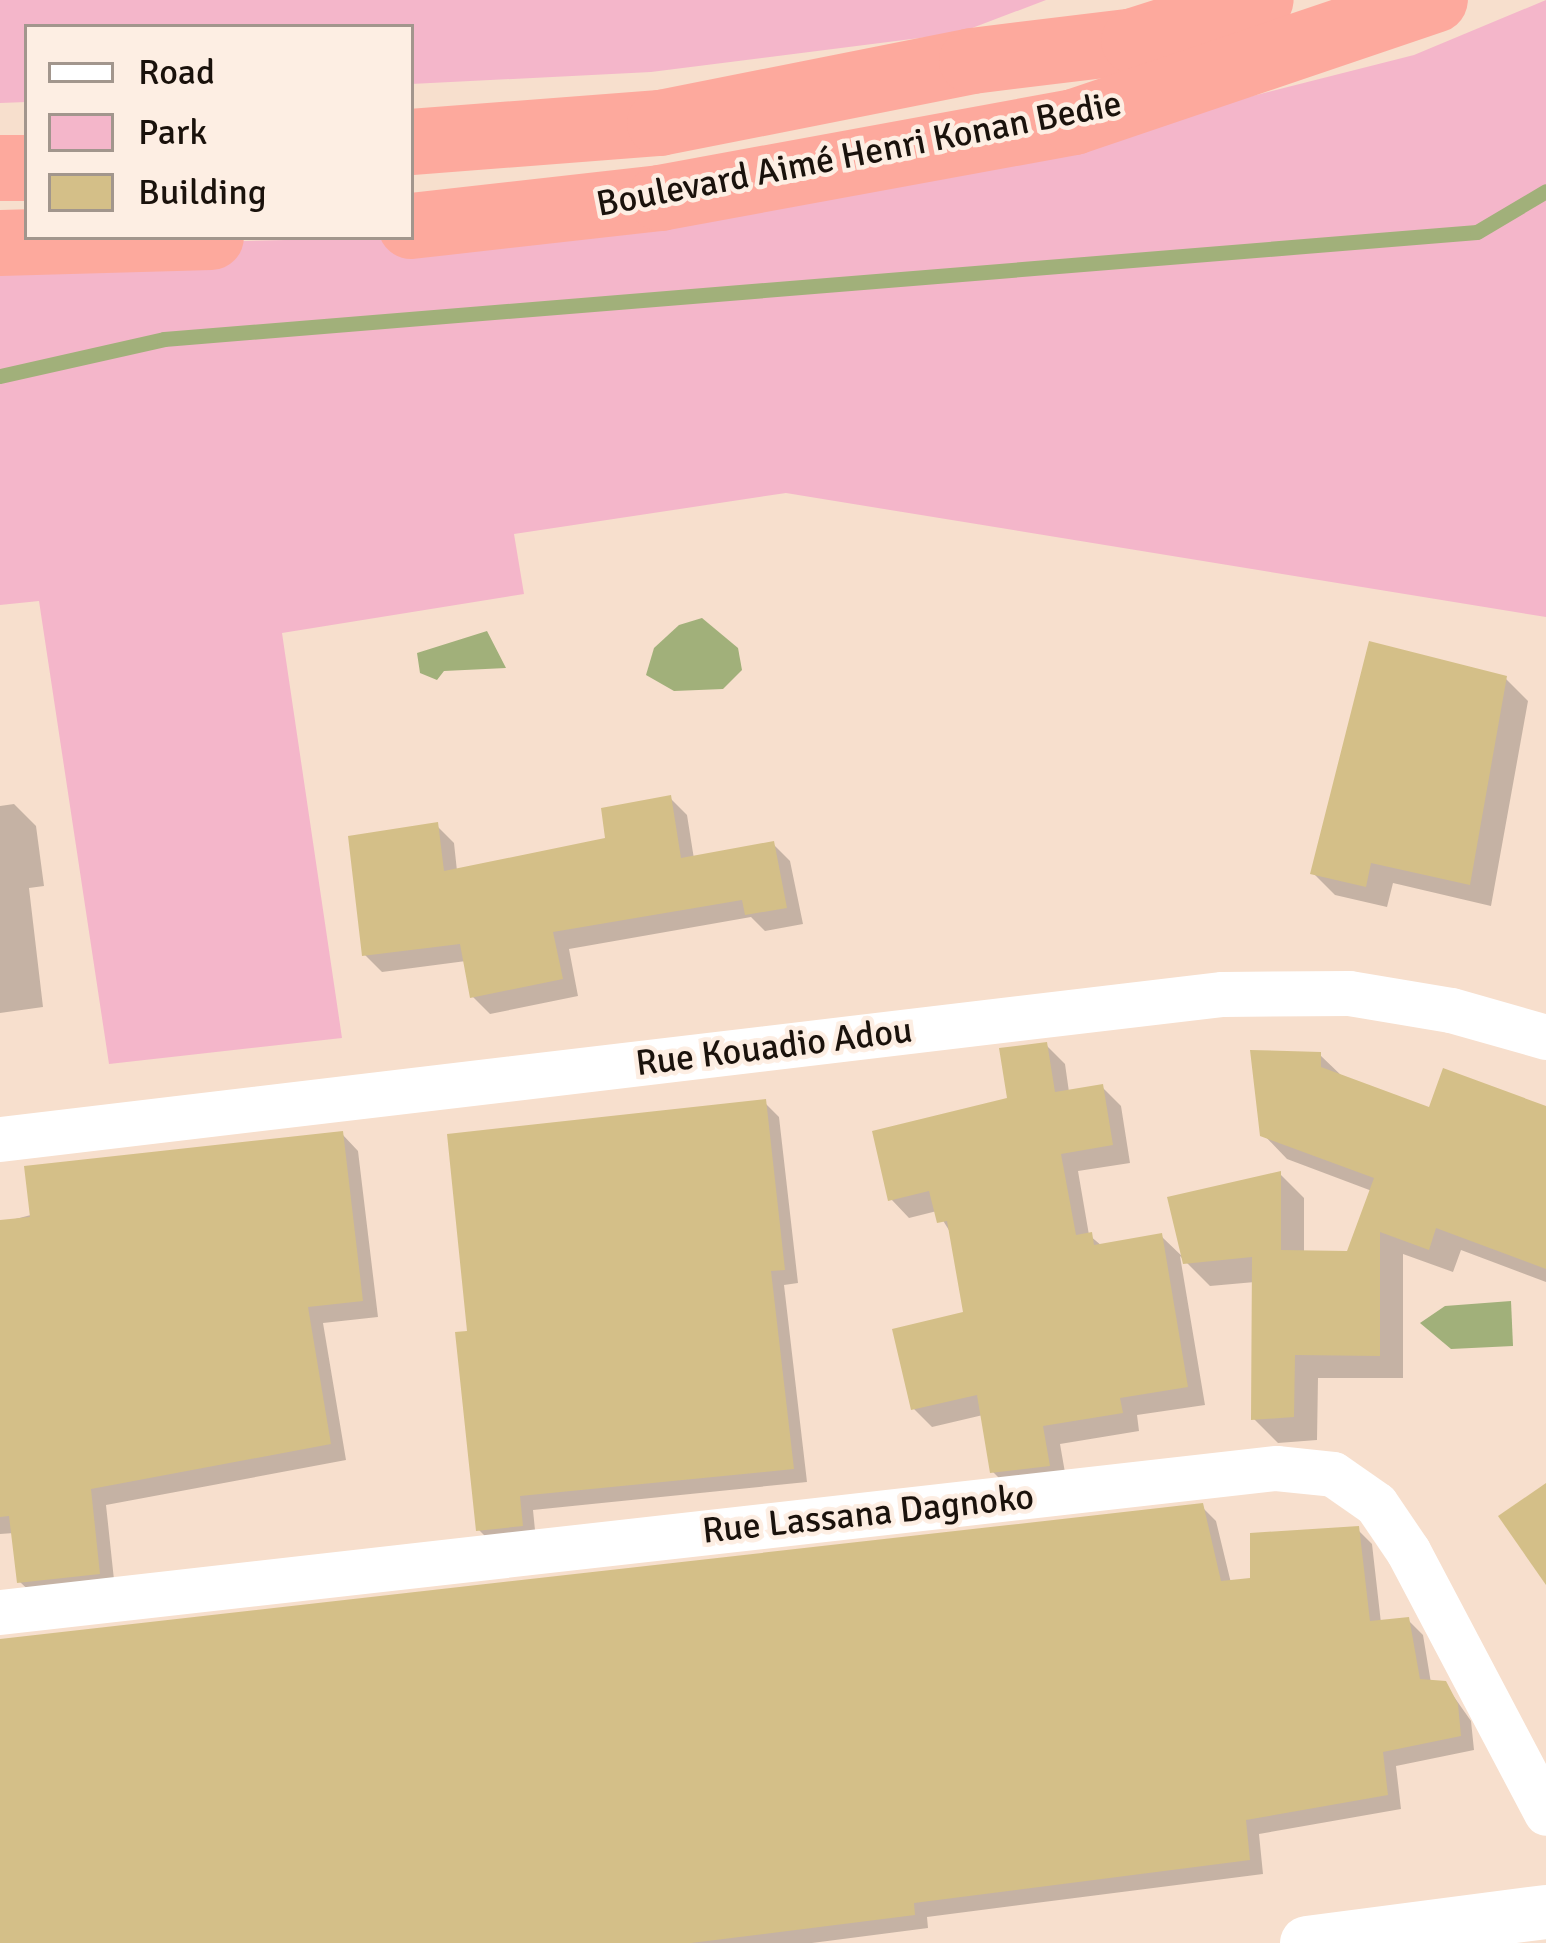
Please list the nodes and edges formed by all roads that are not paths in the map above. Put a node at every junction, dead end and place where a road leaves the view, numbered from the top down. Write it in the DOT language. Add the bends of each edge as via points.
graph roads {
  1 [pos="1120,0"];
  2 [pos="1261,0"];
  3 [pos="1436,0"];
  4 [pos="972,61"];
  5 [pos="414,142"];
  6 [pos="414,226"];
  7 [pos="106,240"];
  8 [pos="0,243"];
  9 [pos="1546,1037"];
  10 [pos="0,1139"];
  11 [pos="0,1612"];
  12 [pos="1546,1814"];
  13 [pos="1546,1912"];
  14 [pos="1307,1943"];
  1 -- 4 [label="highway"];
  2 -- 4 [label="highway, Boulevard Aimé Henri Konan Bedie" via="1134,41"];
  3 -- 6 [label="highway, Boulevard Aimé Henri Konan Bedie" via="1074,122 660,197"];
  4 -- 5 [label="highway, Boulevard Aimé Henri Konan Bedie" via="660,123"];
  7 -- 8 [label="highway"];
  9 -- 10 [label="street, Rue Kouadio Adou" via="1349,993 1222,994"];
  11 -- 12 [label="street, Rue Lassana Dagnoko" via="1276,1468 1333,1474 1376,1504 1408,1551"];
  13 -- 14 [label="street"];
}
